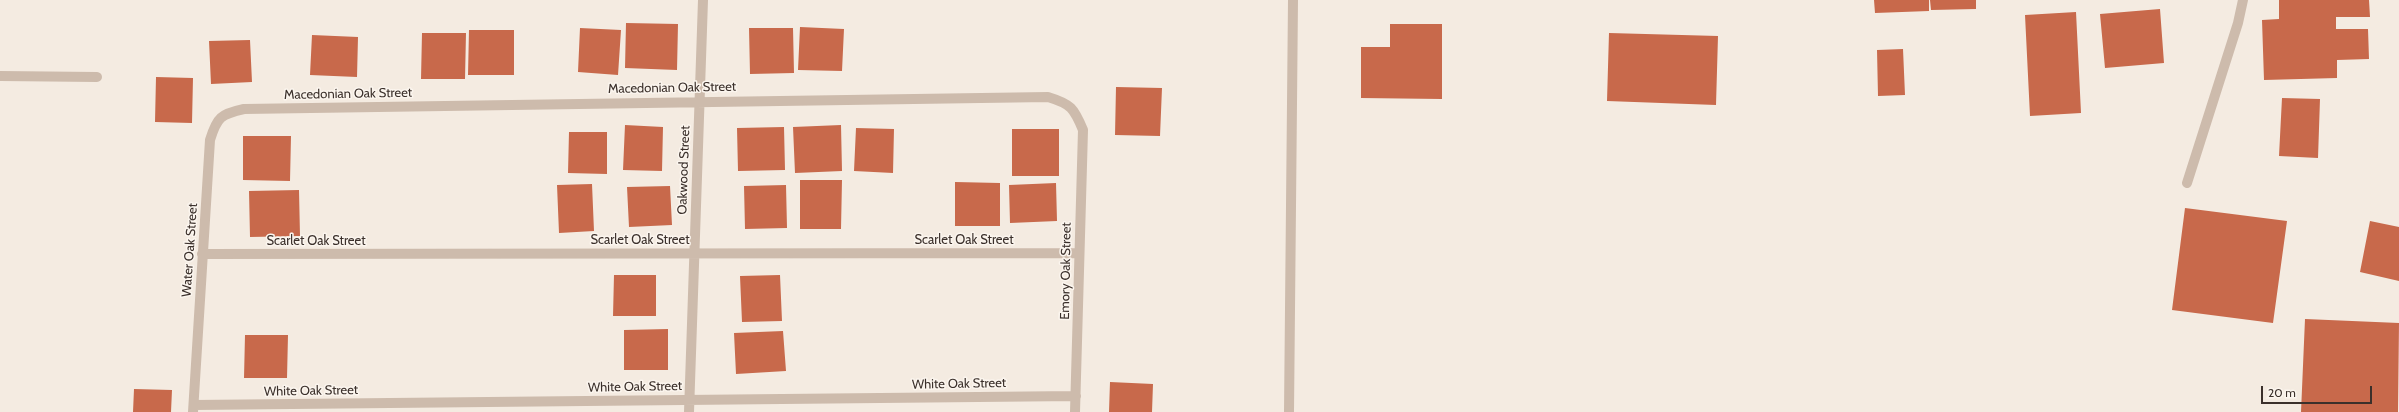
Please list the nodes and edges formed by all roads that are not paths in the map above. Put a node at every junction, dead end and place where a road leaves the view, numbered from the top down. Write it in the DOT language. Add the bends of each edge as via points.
graph roads {
  1 [pos="703,0"];
  2 [pos="1293,0"];
  3 [pos="2243,0"];
  4 [pos="0,76"];
  5 [pos="97,77"];
  6 [pos="700,101"];
  7 [pos="244,109"];
  8 [pos="1082,130"];
  9 [pos="2187,183"];
  10 [pos="1079,252"];
  11 [pos="694,253"];
  12 [pos="202,254"];
  13 [pos="1076,396"];
  14 [pos="689,400"];
  15 [pos="193,408"];
  16 [pos="689,412"];
  17 [pos="1075,412"];
  18 [pos="1289,412"];
  1 -- 6 [label="street, Oakwood Street"];
  2 -- 18 [label="street"];
  3 -- 9 [label="street"];
  4 -- 5 [label="street"];
  6 -- 7 [label="street, Macedonian Oak Street"];
  6 -- 8 [label="street, Macedonian Oak Street" via="1048,97 1067,103 1076,112"];
  6 -- 11 [label="street, Oakwood Street"];
  7 -- 12 [label="street, Water Oak Street" via="225,113 215,124 210,140"];
  8 -- 10 [label="street, Emory Oak Street"];
  10 -- 11 [label="street, Scarlet Oak Street"];
  10 -- 13 [label="street, Emory Oak Street"];
  11 -- 12 [label="street, Scarlet Oak Street"];
  11 -- 14 [label="street, Oakwood Street"];
  12 -- 15 [label="street, Water Oak Street"];
  13 -- 14 [label="street, White Oak Street"];
  13 -- 17 [label="street, Emory Oak Street"];
  14 -- 15 [label="street, White Oak Street"];
  14 -- 16 [label="street, Oakwood Street"];
}
